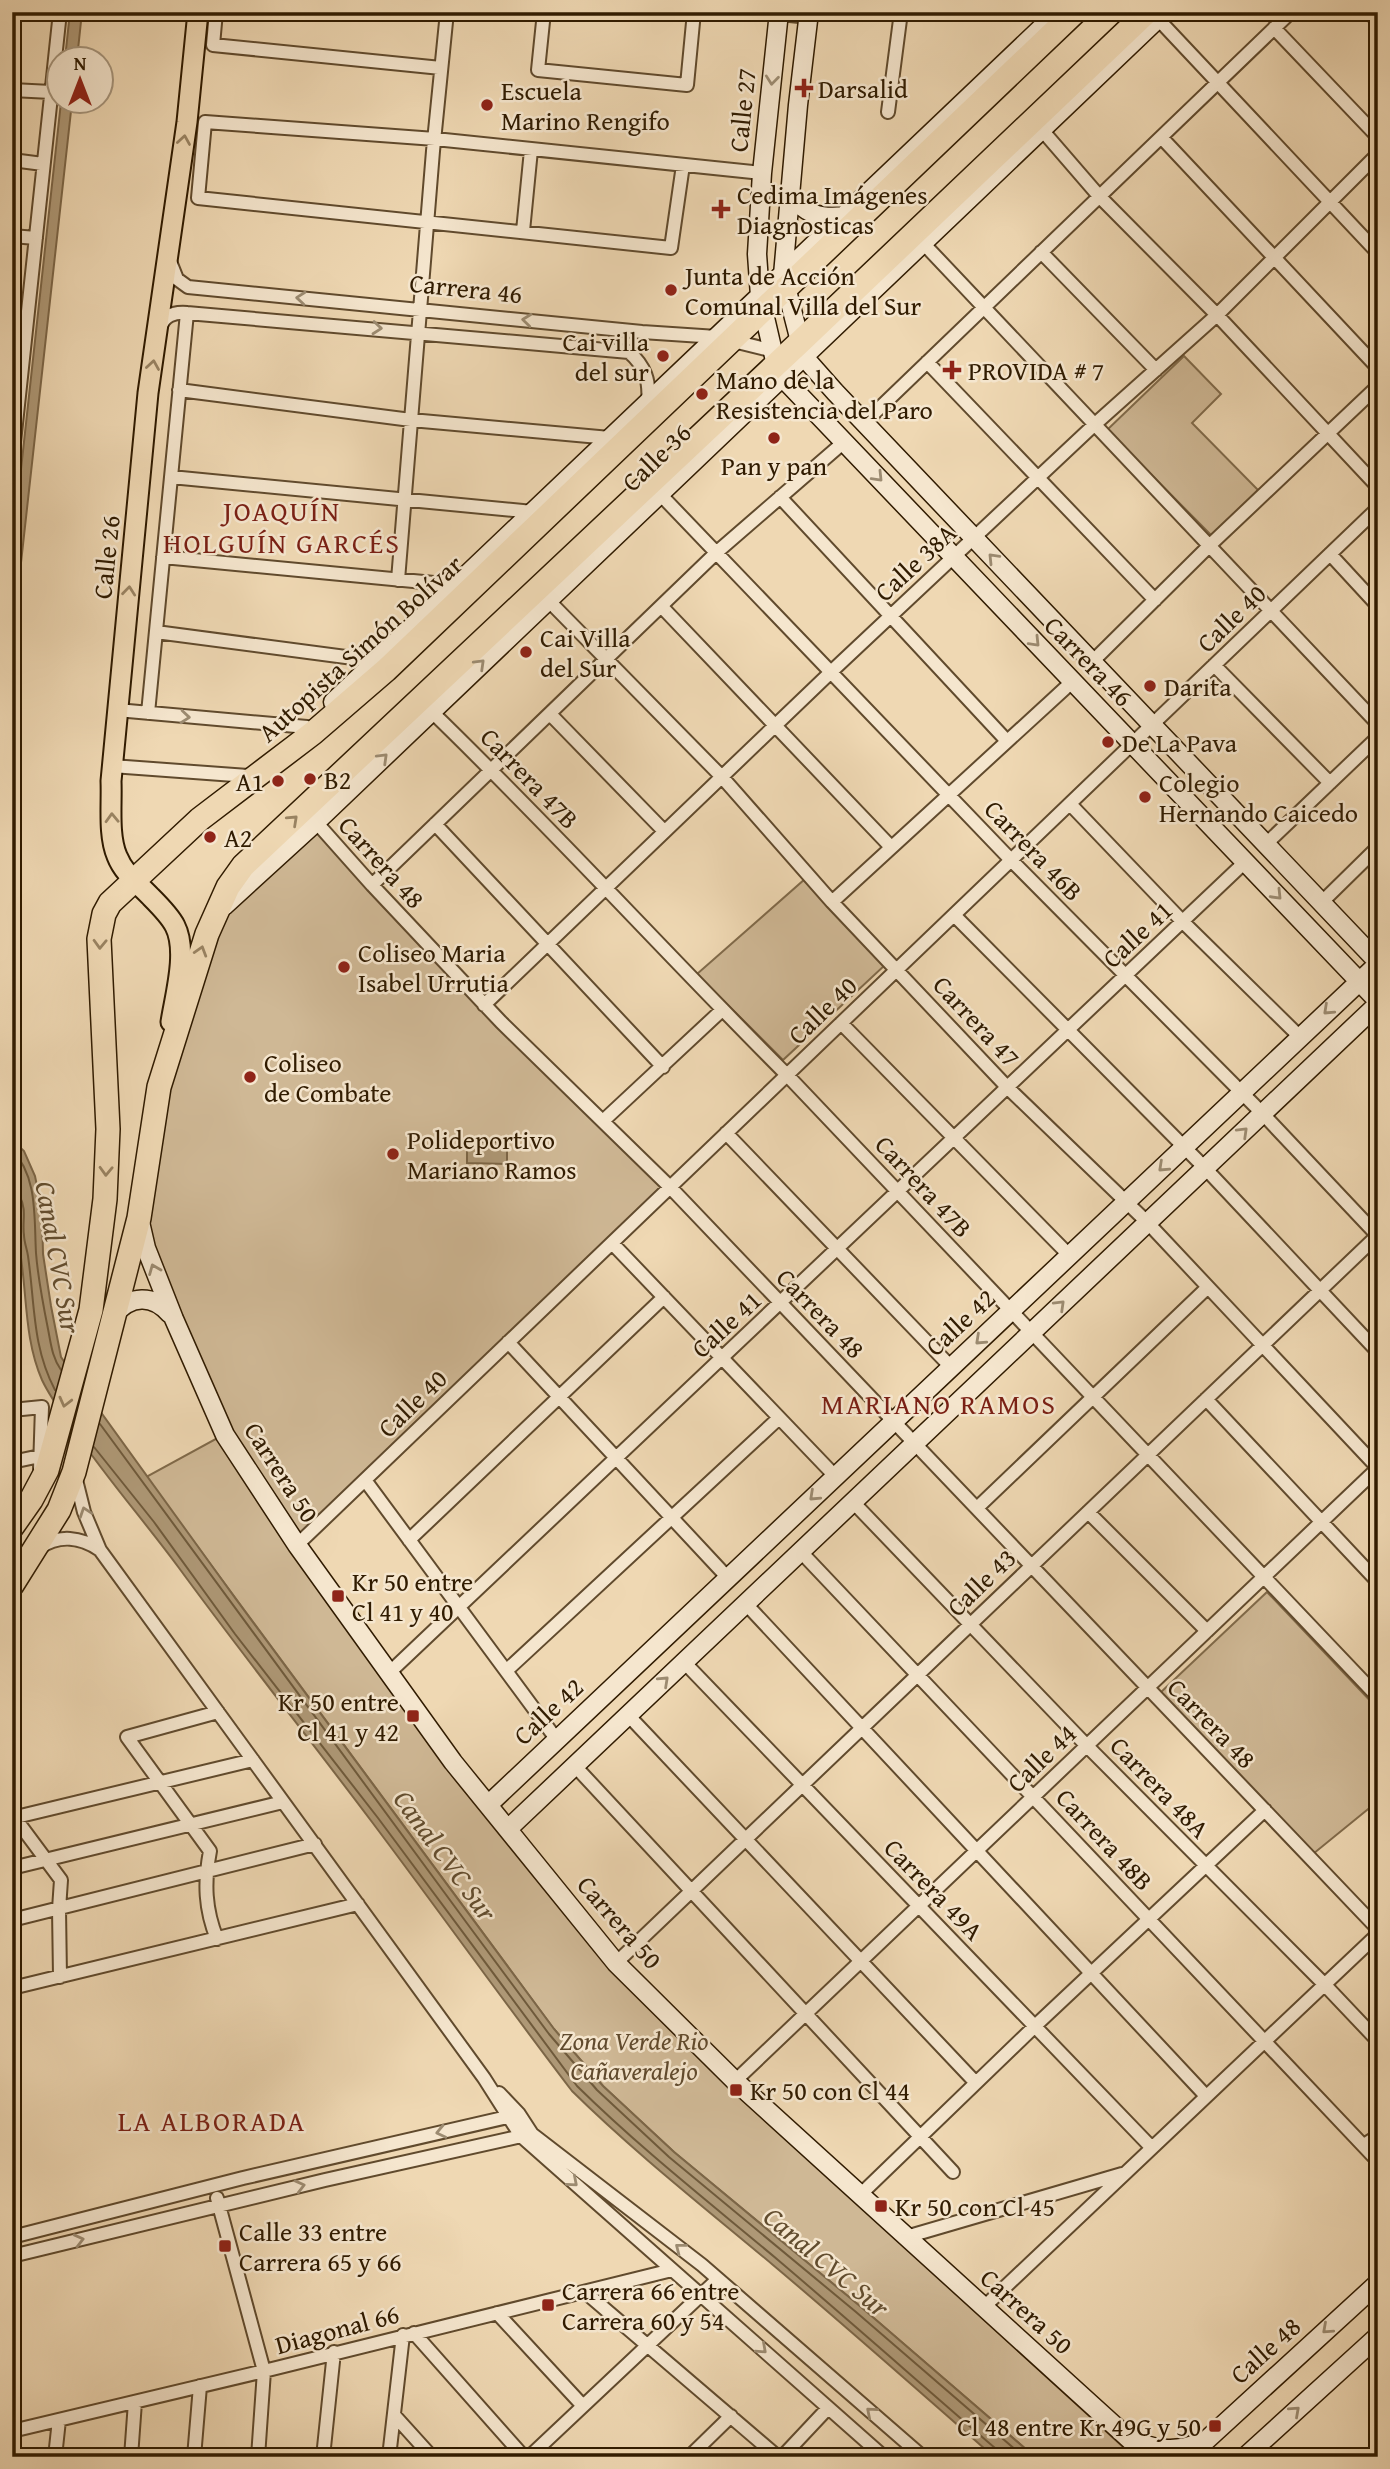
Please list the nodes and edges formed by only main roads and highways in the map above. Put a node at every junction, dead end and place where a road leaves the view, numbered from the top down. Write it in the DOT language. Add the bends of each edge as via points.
graph roads {
  1 [pos="198,12"];
  2 [pos="1061,13"];
  3 [pos="1157,15"];
  4 [pos="134,880"];
  5 [pos="151,896"];
  6 [pos="116,897"];
  7 [pos="159,1087"];
  8 [pos="14,1519"];
  9 [pos="12,1585"];
  4 -- 1 [label="main road, Calle 26, one-way" via="117,855 113,838 112,766 148,393"];
  2 -- 4 [label="highway, Autopista Simón Bolívar" via="576,479 386,670 313,733 200,819"];
  7 -- 3 [label="highway, one-way" via="207,934 243,866"];
  4 -- 5 [label="main road, Calle 26"];
  4 -- 6 [label="highway, Autopista Simón Bolívar"];
  5 -- 6 [label="main road"];
  5 -- 7 [label="main road, Calle 26" via="175,926 180,957"];
  6 -- 8 [label="highway, Autopista Simón Bolívar, one-way" via="104,915 99,939 108,1129 105,1199 90,1310 48,1448 47,1471"];
  7 -- 9 [label="highway" via="139,1218 77,1464 59,1510"];
}
